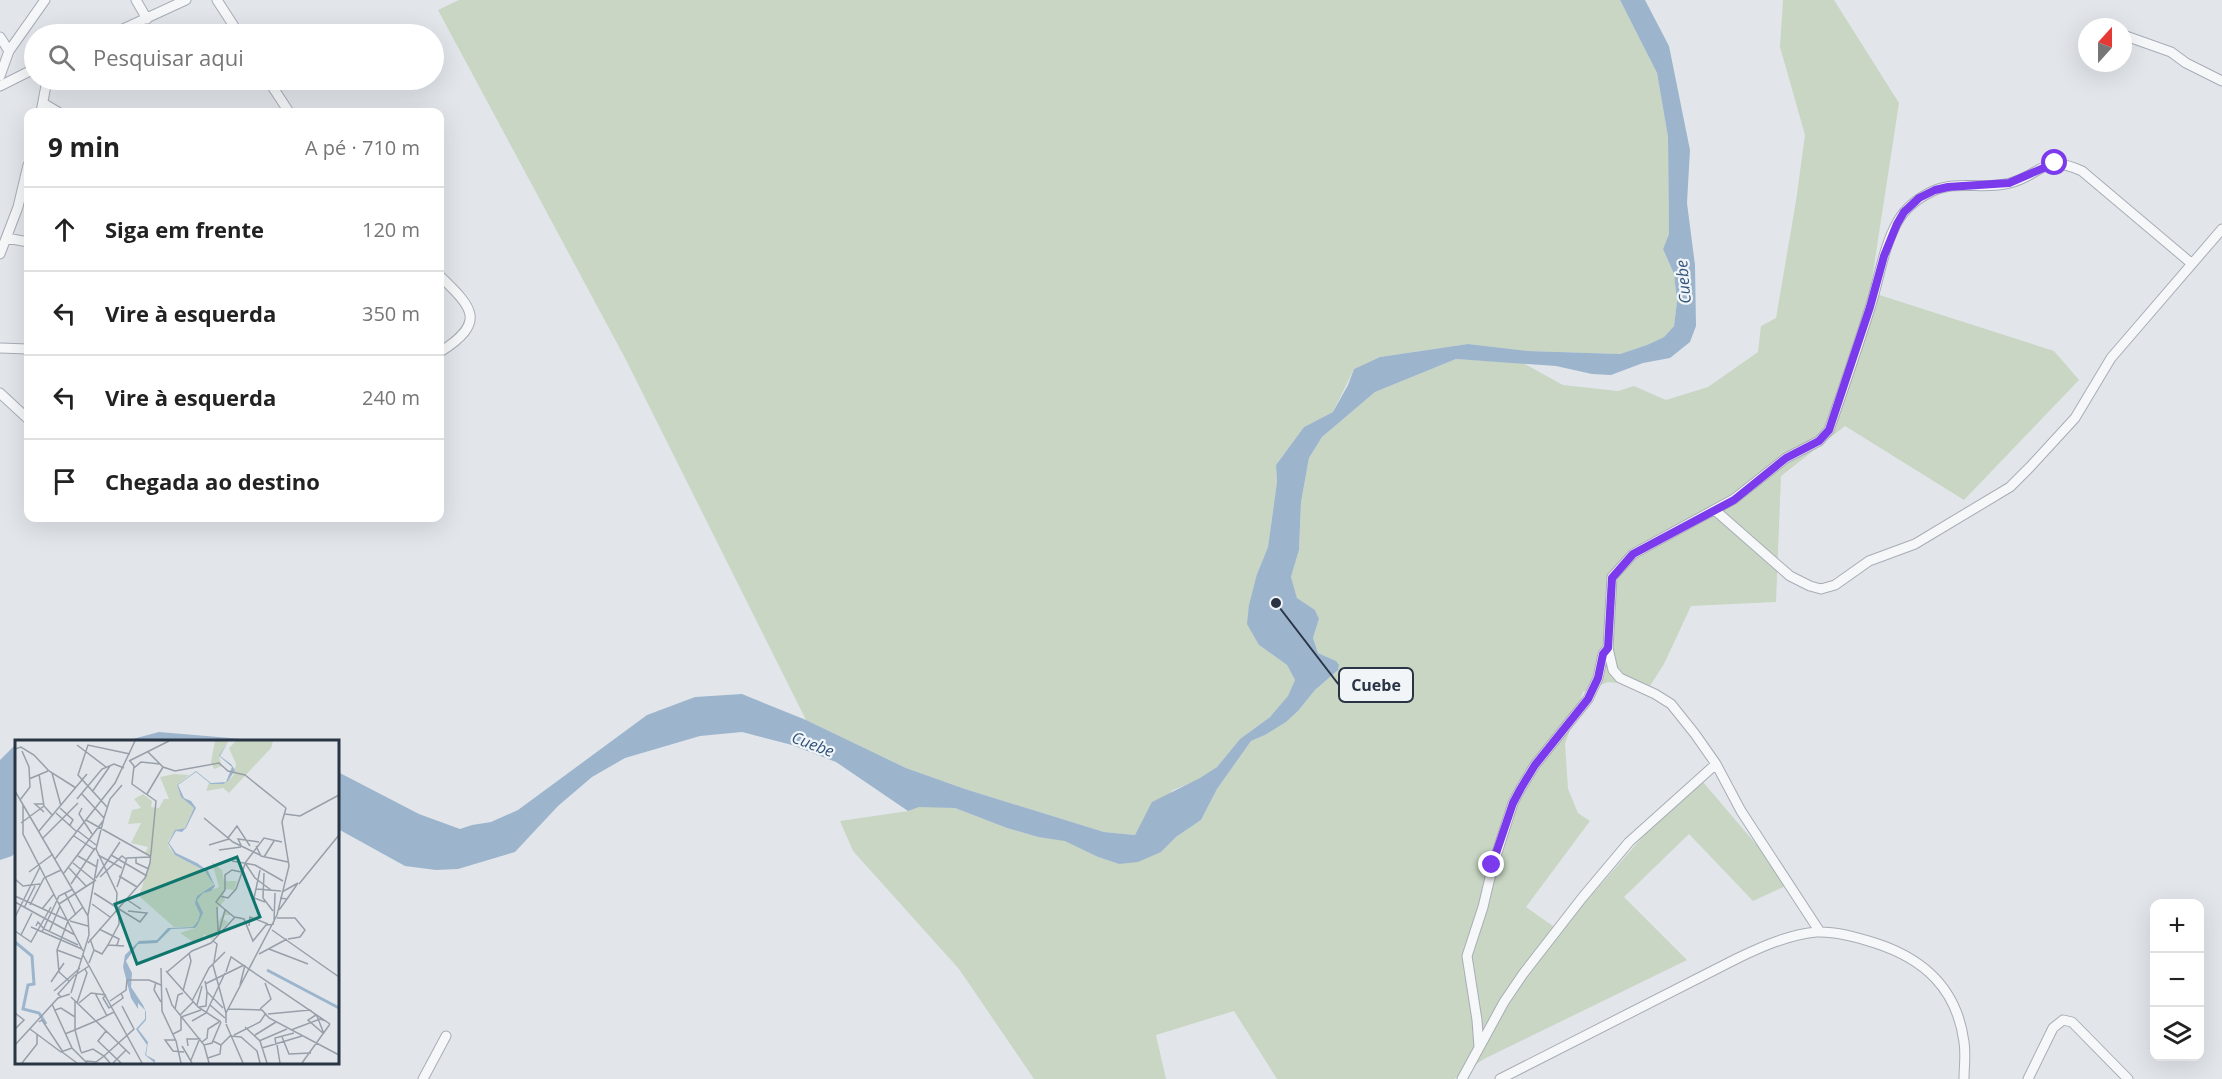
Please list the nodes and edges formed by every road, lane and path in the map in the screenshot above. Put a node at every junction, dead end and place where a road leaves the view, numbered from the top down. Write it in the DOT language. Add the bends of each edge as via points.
graph roads {
  1 [pos="45,0"];
  2 [pos="136,0"];
  3 [pos="186,0"];
  4 [pos="217,0"];
  5 [pos="147,19"];
  6 [pos="28,24"];
  7 [pos="135,24"];
  8 [pos="233,24"];
  9 [pos="24,30"];
  10 [pos="0,37"];
  11 [pos="2132,37"];
  12 [pos="9,51"];
  13 [pos="24,74"];
  14 [pos="0,76"];
  15 [pos="2222,81"];
  16 [pos="0,86"];
  17 [pos="45,90"];
  18 [pos="275,90"];
  19 [pos="42,108"];
  20 [pos="286,108"];
  21 [pos="24,182"];
  22 [pos="2222,229"];
  23 [pos="7,238"];
  24 [pos="24,241"];
  25 [pos="0,254"];
  26 [pos="2191,263"];
  27 [pos="444,280"];
  28 [pos="0,348"];
  29 [pos="24,349"];
  30 [pos="444,349"];
  31 [pos="0,393"];
  32 [pos="24,415"];
  33 [pos="1716,511"];
  34 [pos="1608,648"];
  35 [pos="1716,764"];
  36 [pos="1820,932"];
  37 [pos="446,1036"];
  38 [pos="1479,1047"];
  39 [pos="423,1079"];
  40 [pos="1462,1079"];
  41 [pos="1500,1079"];
  42 [pos="1964,1079"];
  43 [pos="2028,1079"];
  44 [pos="2128,1079"];
  1 -- 6 [label="street"];
  2 -- 5 [label="street"];
  3 -- 5 [label="street"];
  4 -- 8 [label="street"];
  5 -- 7 [label="street"];
  9 -- 12 [label="street"];
  10 -- 12 [label="street"];
  11 -- 15 [label="street" via="2171,52"];
  12 -- 14 [label="street"];
  13 -- 16 [label="street"];
  17 -- 19 [label="street"];
  18 -- 20 [label="street"];
  21 -- 23 [label="street"];
  22 -- 26 [label="street"];
  23 -- 24 [label="street"];
  23 -- 25 [label="street"];
  26 -- 33 [label="street" via="2111,358 2075,418 2030,467 2010,487 1915,544 1869,561 1835,585 1821,589 1790,576"];
  26 -- 33 [label="street" via="2082,171 2067,164 2048,165 2009,183 1948,187 1919,198 1904,212 1884,256 1829,430 1819,441 1786,458"];
  27 -- 30 [label="street" via="470,311 470,320 459,340"];
  28 -- 29 [label="street"];
  31 -- 32 [label="street"];
  33 -- 34 [label="street" via="1633,554 1621,566 1612,578"];
  34 -- 35 [label="street" via="1613,670 1620,678 1671,704"];
  34 -- 38 [label="street" via="1588,699 1521,788 1492,865 1467,956"];
  35 -- 36 [label="street" via="1740,812"];
  35 -- 38 [label="street" via="1629,842 1523,974"];
  36 -- 41 [label="street" via="1797,935 1738,957"];
  36 -- 42 [label="street" via="1858,937 1891,948 1930,971 1960,1020 1965,1045"];
  37 -- 39 [label="street"];
  38 -- 40 [label="street"];
  43 -- 44 [label="street" via="2053,1028 2063,1020 2072,1022"];
}
